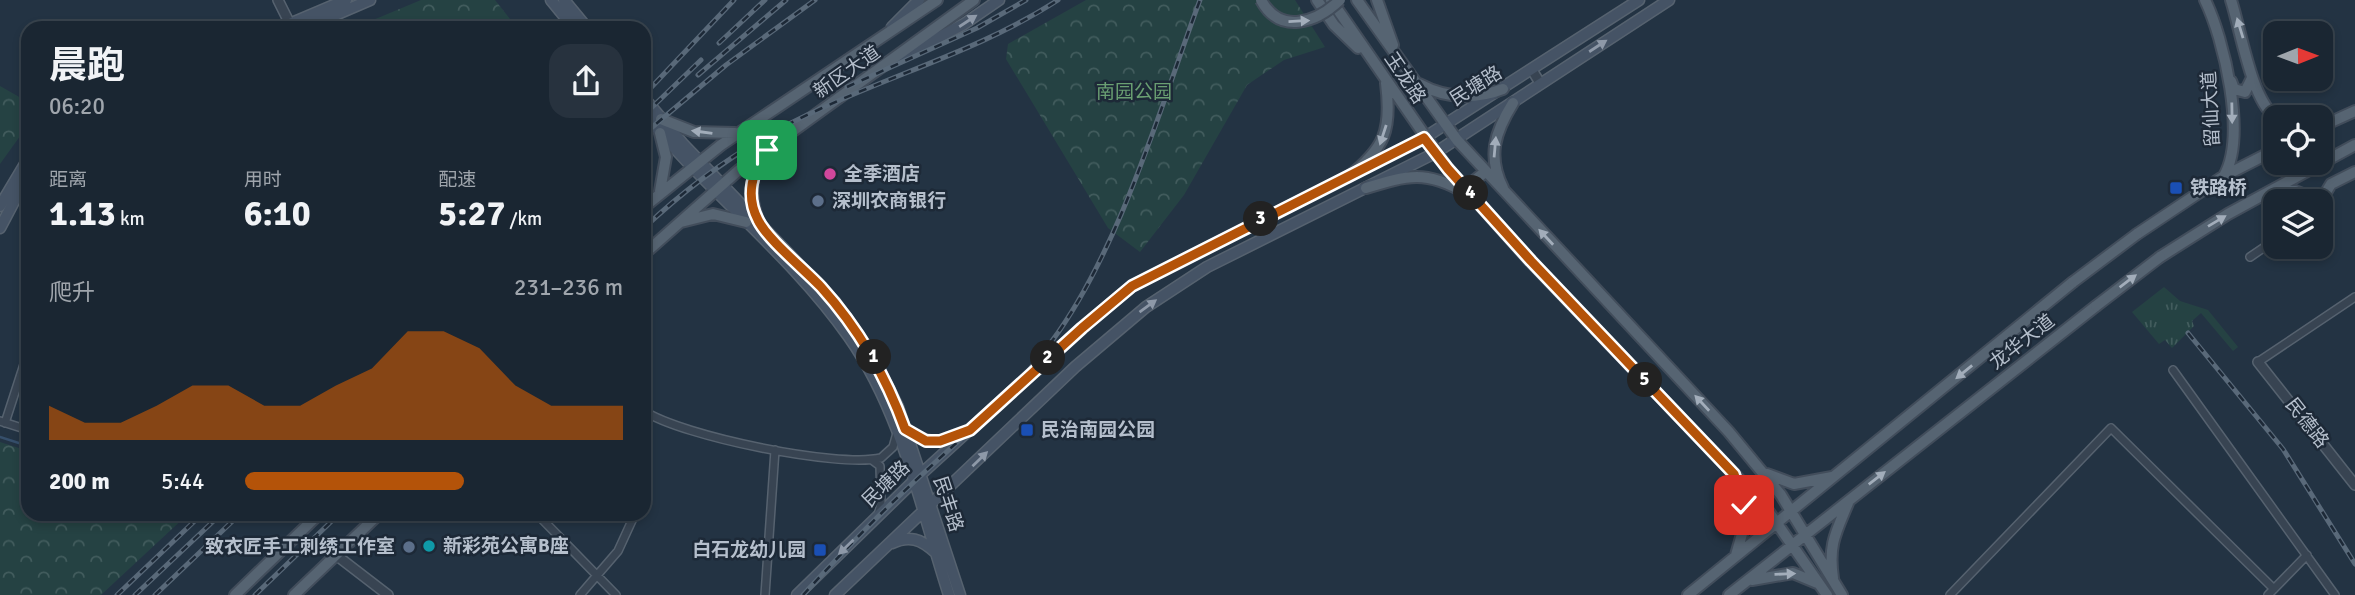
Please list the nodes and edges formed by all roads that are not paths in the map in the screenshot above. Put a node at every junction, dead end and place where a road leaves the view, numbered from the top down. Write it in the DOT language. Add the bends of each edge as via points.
graph roads {
  1 [pos="278,0"];
  2 [pos="346,0"];
  3 [pos="370,0"];
  4 [pos="551,0"];
  5 [pos="564,0"];
  6 [pos="919,0"];
  7 [pos="937,0"];
  8 [pos="974,0"];
  9 [pos="999,0"];
  10 [pos="1261,0"];
  11 [pos="1317,0"];
  12 [pos="1331,0"];
  13 [pos="1340,0"];
  14 [pos="1357,0"];
  15 [pos="1639,0"];
  16 [pos="1669,0"];
  17 [pos="2205,0"];
  18 [pos="2231,0"];
  19 [pos="1378,1"];
  20 [pos="284,21"];
  21 [pos="297,21"];
  22 [pos="321,21"];
  23 [pos="568,21"];
  24 [pos="581,21"];
  25 [pos="877,40"];
  26 [pos="1396,54"];
  27 [pos="892,62"];
  28 [pos="1375,65"];
  29 [pos="1532,70"];
  30 [pos="2251,74"];
  31 [pos="2229,75"];
  32 [pos="1386,80"];
  33 [pos="1540,83"];
  34 [pos="1417,84"];
  35 [pos="1503,89"];
  36 [pos="1400,102"];
  37 [pos="1513,103"];
  38 [pos="2264,105"];
  39 [pos="651,107"];
  40 [pos="2355,111"];
  41 [pos="661,119"];
  42 [pos="2333,121"];
  43 [pos="651,122"];
  44 [pos="1446,125"];
  45 [pos="745,130"];
  46 [pos="660,133"];
  47 [pos="1424,138"];
  48 [pos="1457,140"];
  49 [pos="2355,145"];
  50 [pos="767,150"];
  51 [pos="1435,153"];
  52 [pos="2263,156"];
  53 [pos="696,165"];
  54 [pos="1485,172"];
  55 [pos="2355,172"];
  56 [pos="2224,176"];
  57 [pos="1348,177"];
  58 [pos="21,182"];
  59 [pos="21,185"];
  60 [pos="718,187"];
  61 [pos="1366,188"];
  62 [pos="1465,188"];
  63 [pos="2274,189"];
  64 [pos="2328,189"];
  65 [pos="1505,194"];
  66 [pos="658,195"];
  67 [pos="2263,195"];
  68 [pos="651,201"];
  69 [pos="1480,202"];
  70 [pos="0,206"];
  71 [pos="746,222"];
  72 [pos="759,223"];
  73 [pos="675,224"];
  74 [pos="0,228"];
  75 [pos="651,247"];
  76 [pos="2263,248"];
  77 [pos="2250,257"];
  78 [pos="2355,297"];
  79 [pos="2258,362"];
  80 [pos="2173,370"];
  81 [pos="21,371"];
  82 [pos="651,415"];
  83 [pos="2,422"];
  84 [pos="21,428"];
  85 [pos="970,430"];
  86 [pos="901,431"];
  87 [pos="1729,432"];
  88 [pos="1711,448"];
  89 [pos="775,450"];
  90 [pos="872,460"];
  91 [pos="1761,470"];
  92 [pos="1840,473"];
  93 [pos="1734,474"];
  94 [pos="916,479"];
  95 [pos="2355,485"];
  96 [pos="1854,496"];
  97 [pos="927,510"];
  98 [pos="1792,512"];
  99 [pos="877,517"];
  100 [pos="312,521"];
  101 [pos="372,521"];
  102 [pos="544,521"];
  103 [pos="632,521"];
  104 [pos="1779,523"];
  105 [pos="1804,535"];
  106 [pos="1793,544"];
  107 [pos="883,550"];
  108 [pos="935,552"];
  109 [pos="336,555"];
  110 [pos="2307,555"];
  111 [pos="1735,558"];
  112 [pos="596,576"];
  113 [pos="1746,582"];
  114 [pos="1835,584"];
  115 [pos="1824,590"];
  116 [pos="2271,592"];
  117 [pos="235,595"];
  118 [pos="294,595"];
  119 [pos="388,595"];
  120 [pos="580,595"];
  121 [pos="617,595"];
  122 [pos="765,595"];
  123 [pos="797,595"];
  124 [pos="835,595"];
  125 [pos="949,595"];
  126 [pos="960,595"];
  127 [pos="1688,595"];
  128 [pos="1729,595"];
  129 [pos="1842,595"];
  130 [pos="1950,595"];
  131 [pos="2335,595"];
  1 -- 20 [label="street"];
  2 -- 21 [label="main road"];
  3 -- 22 [label="main road"];
  4 -- 23 [label="main road"];
  5 -- 24 [label="main road"];
  6 -- 25 [label="main road"];
  7 -- 25 [label="main road, 新区大道"];
  8 -- 27 [label="main road, 新区大道"];
  27 -- 9 [label="main road, one-way"];
  10 -- 13 [label="main road, one-way, bridge" via="1273,15 1292,23 1318,17"];
  11 -- 28 [label="main road" via="1334,25"];
  12 -- 28 [label="main road, 玉龙路"];
  14 -- 26 [label="main road, 玉龙路"];
  15 -- 29 [label="main road, 民塘路"];
  33 -- 16 [label="main road, 民塘路, one-way"];
  17 -- 31 [label="main road, 留仙大道"];
  30 -- 18 [label="main road, one-way"];
  19 -- 26 [label="main road"];
  25 -- 45 [label="main road, 新区大道"];
  26 -- 34 [label="main road, 玉龙路"];
  27 -- 50 [label="main road, 新区大道"];
  28 -- 32 [label="main road, 玉龙路"];
  29 -- 33 [label="street"];
  29 -- 35 [label="main road, 民塘路"];
  30 -- 31 [label="main road" via="2250,88 2241,92 2232,87"];
  30 -- 38 [label="main road"];
  31 -- 56 [label="main road, 留仙大道, one-way" via="2231,161"];
  32 -- 36 [label="main road, 玉龙路"];
  32 -- 57 [label="main road, one-way" via="1386,135 1378,150"];
  33 -- 37 [label="main road, 民塘路"];
  34 -- 35 [label="main road" via="1461,97"];
  34 -- 36 [label="main road"];
  34 -- 44 [label="main road, 玉龙路"];
  35 -- 44 [label="main road, 民塘路"];
  36 -- 47 [label="main road, 玉龙路"];
  37 -- 48 [label="main road, 民塘路"];
  65 -- 37 [label="main road, one-way" via="1492,150"];
  39 -- 41 [label="main road, 民丰路"];
  40 -- 42 [label="main road"];
  45 -- 41 [label="main road, one-way" via="725,135 702,133"];
  41 -- 53 [label="main road, 民丰路"];
  43 -- 46 [label="main road, 民丰路"];
  44 -- 47 [label="main road, 民塘路"];
  44 -- 48 [label="main road, 玉龙路"];
  45 -- 53 [label="main road, 新区大道"];
  46 -- 53 [label="main road, 民丰路"];
  46 -- 66 [label="main road" via="666,166"];
  47 -- 51 [label="main road, 玉龙路"];
  47 -- 57 [label="main road, 民塘路"];
  48 -- 51 [label="main road, 民塘路"];
  48 -- 54 [label="main road, 玉龙路"];
  49 -- 63 [label="main road, 龙华大道"];
  50 -- 60 [label="main road, 新区大道"];
  50 -- 72 [label="main road" via="751,189"];
  51 -- 61 [label="main road, 民塘路"];
  51 -- 62 [label="main road, 玉龙路"];
  52 -- 56 [label="main road, 龙华大道"];
  53 -- 60 [label="main road, 民丰路"];
  53 -- 66 [label="main road, 新区大道"];
  54 -- 62 [label="main road"];
  54 -- 65 [label="main road, 玉龙路"];
  55 -- 64 [label="main road"];
  56 -- 92 [label="main road, 龙华大道, one-way, bridge" via="2073,282"];
  57 -- 85 [label="main road, 民塘路" via="1132,286"];
  58 -- 70 [label="main road"];
  59 -- 74 [label="main road"];
  60 -- 71 [label="main road, 民丰路"];
  60 -- 72 [label="main road, 民丰路"];
  60 -- 73 [label="main road, 新区大道"];
  61 -- 69 [label="main road" via="1402,177 1425,176"];
  97 -- 61 [label="main road, 民塘路, one-way" via="1075,367 1146,307 1207,267"];
  62 -- 69 [label="main road, 玉龙路"];
  87 -- 65 [label="main road, 玉龙路, one-way"];
  66 -- 68 [label="main road, 新区大道"];
  96 -- 67 [label="main road, 龙华大道, one-way, bridge" via="2160,257"];
  69 -- 88 [label="main road, 玉龙路"];
  71 -- 73 [label="main road" via="713,214"];
  71 -- 86 [label="main road, 民丰路" via="851,339"];
  72 -- 86 [label="main road, 民丰路" via="853,326 880,369"];
  73 -- 75 [label="main road, 新区大道"];
  76 -- 77 [label="street"];
  78 -- 79 [label="street"];
  79 -- 95 [label="street, 民德路"];
  80 -- 110 [label="street"];
  81 -- 83 [label="street"];
  82 -- 89 [label="street"];
  83 -- 84 [label="street"];
  85 -- 86 [label="main road" via="940,441"];
  85 -- 94 [label="main road, 民塘路"];
  86 -- 90 [label="street" via="888,453"];
  86 -- 94 [label="main road, 民丰路"];
  87 -- 88 [label="main road"];
  87 -- 91 [label="main road, 玉龙路"];
  88 -- 93 [label="main road, 玉龙路"];
  89 -- 90 [label="street"];
  89 -- 122 [label="street"];
  90 -- 99 [label="street" via="880,466"];
  91 -- 92 [label="main road" via="1794,484"];
  91 -- 98 [label="main road, 玉龙路"];
  92 -- 98 [label="main road, 龙华大道"];
  93 -- 104 [label="main road, 玉龙路"];
  93 -- 111 [label="main road" via="1746,520"];
  94 -- 97 [label="main road, 民丰路"];
  94 -- 99 [label="main road, 民塘路"];
  96 -- 105 [label="main road, 龙华大道"];
  96 -- 114 [label="main road" via="1836,525 1831,546"];
  97 -- 107 [label="main road, 民塘路"];
  97 -- 108 [label="main road, 民丰路"];
  97 -- 126 [label="main road, 民丰路"];
  98 -- 104 [label="main road, 龙华大道"];
  98 -- 105 [label="main road, 玉龙路"];
  99 -- 123 [label="main road, 民塘路, one-way"];
  100 -- 117 [label="main road"];
  101 -- 109 [label="main road"];
  102 -- 112 [label="street"];
  103 -- 112 [label="street" via="621,545"];
  104 -- 106 [label="main road, 玉龙路"];
  104 -- 111 [label="main road, 龙华大道"];
  105 -- 106 [label="main road, 龙华大道"];
  105 -- 114 [label="main road, 玉龙路"];
  106 -- 113 [label="main road, 龙华大道"];
  106 -- 115 [label="main road, 玉龙路"];
  107 -- 108 [label="main road" via="909,538"];
  107 -- 124 [label="main road, 民塘路"];
  108 -- 125 [label="main road, 民丰路"];
  109 -- 118 [label="main road"];
  109 -- 119 [label="street"];
  110 -- 116 [label="street"];
  110 -- 131 [label="street"];
  111 -- 127 [label="main road, 龙华大道"];
  112 -- 120 [label="street"];
  112 -- 121 [label="street"];
  113 -- 115 [label="main road, one-way" via="1793,573"];
  113 -- 128 [label="main road, 龙华大道"];
  114 -- 129 [label="main road, 玉龙路"];
  116 -- 130 [label="street" via="2111,428"];
}
